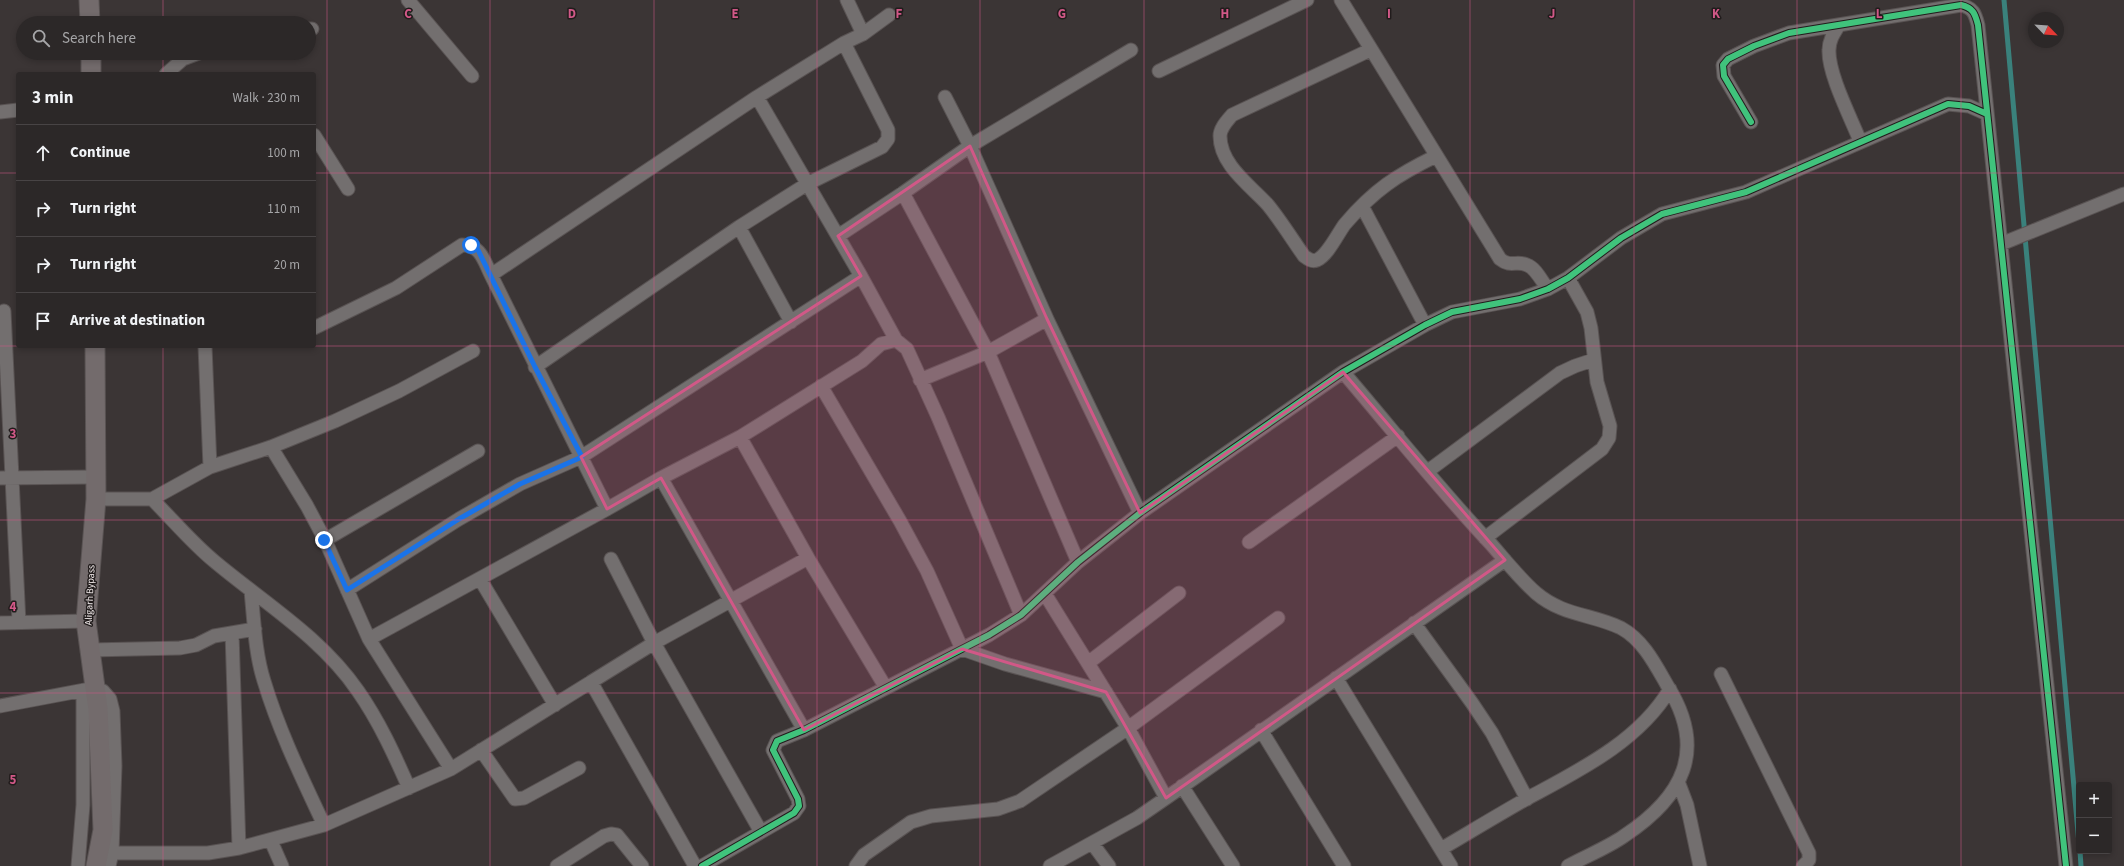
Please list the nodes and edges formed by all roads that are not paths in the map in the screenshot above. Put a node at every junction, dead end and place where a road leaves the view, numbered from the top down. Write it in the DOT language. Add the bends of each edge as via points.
graph roads {
  1 [pos="89,0"];
  2 [pos="408,0"];
  3 [pos="847,0"];
  4 [pos="1307,0"];
  5 [pos="1341,0"];
  6 [pos="90,16"];
  7 [pos="890,16"];
  8 [pos="1839,25"];
  9 [pos="863,34"];
  10 [pos="844,43"];
  11 [pos="1131,50"];
  12 [pos="1370,50"];
  13 [pos="91,60"];
  14 [pos="182,60"];
  15 [pos="1159,71"];
  16 [pos="91,72"];
  17 [pos="168,72"];
  18 [pos="472,76"];
  19 [pos="757,97"];
  20 [pos="945,97"];
  21 [pos="16,110"];
  22 [pos="0,112"];
  23 [pos="1987,114"];
  24 [pos="1751,122"];
  25 [pos="316,138"];
  26 [pos="1860,141"];
  27 [pos="970,146"];
  28 [pos="1436,156"];
  29 [pos="807,184"];
  30 [pos="348,189"];
  31 [pos="903,193"];
  32 [pos="2124,194"];
  33 [pos="1362,206"];
  34 [pos="739,227"];
  35 [pos="838,236"];
  36 [pos="2001,244"];
  37 [pos="491,275"];
  38 [pos="861,276"];
  39 [pos="1568,278"];
  40 [pos="1548,289"];
  41 [pos="4,311"];
  42 [pos="1048,319"];
  43 [pos="791,322"];
  44 [pos="1425,325"];
  45 [pos="316,327"];
  46 [pos="896,340"];
  47 [pos="95,348"];
  48 [pos="205,348"];
  49 [pos="473,351"];
  50 [pos="988,352"];
  51 [pos="1593,360"];
  52 [pos="535,367"];
  53 [pos="1343,372"];
  54 [pos="920,380"];
  55 [pos="821,386"];
  56 [pos="1398,436"];
  57 [pos="740,437"];
  58 [pos="270,447"];
  59 [pos="478,451"];
  60 [pos="582,457"];
  61 [pos="210,467"];
  62 [pos="1428,472"];
  63 [pos="95,477"];
  64 [pos="6,478"];
  65 [pos="661,478"];
  66 [pos="96,499"];
  67 [pos="152,499"];
  68 [pos="607,509"];
  69 [pos="1140,513"];
  70 [pos="1485,538"];
  71 [pos="324,540"];
  72 [pos="1249,542"];
  73 [pos="808,558"];
  74 [pos="611,559"];
  75 [pos="1505,560"];
  76 [pos="1078,562"];
  77 [pos="480,579"];
  78 [pos="347,590"];
  79 [pos="251,591"];
  80 [pos="1179,593"];
  81 [pos="1045,594"];
  82 [pos="732,601"];
  83 [pos="1021,615"];
  84 [pos="1278,618"];
  85 [pos="86,621"];
  86 [pos="0,623"];
  87 [pos="19,623"];
  88 [pos="1414,623"];
  89 [pos="255,629"];
  90 [pos="232,633"];
  91 [pos="369,639"];
  92 [pos="654,643"];
  93 [pos="962,648"];
  94 [pos="90,650"];
  95 [pos="1088,662"];
  96 [pos="1721,674"];
  97 [pos="1336,678"];
  98 [pos="591,682"];
  99 [pos="886,688"];
  100 [pos="1670,689"];
  101 [pos="89,690"];
  102 [pos="1106,692"];
  103 [pos="554,705"];
  104 [pos="0,706"];
  105 [pos="1128,728"];
  106 [pos="804,730"];
  107 [pos="1261,730"];
  108 [pos="481,750"];
  109 [pos="579,768"];
  110 [pos="451,769"];
  111 [pos="1679,784"];
  112 [pos="1182,786"];
  113 [pos="409,788"];
  114 [pos="1166,798"];
  115 [pos="1527,799"];
  116 [pos="324,825"];
  117 [pos="761,832"];
  118 [pos="271,841"];
  119 [pos="1092,843"];
  120 [pos="239,848"];
  121 [pos="1441,849"];
  122 [pos="111,860"];
  123 [pos="78,866"];
  124 [pos="96,866"];
  125 [pos="282,866"];
  126 [pos="557,866"];
  127 [pos="642,866"];
  128 [pos="695,866"];
  129 [pos="702,866"];
  130 [pos="856,866"];
  131 [pos="1050,866"];
  132 [pos="1108,866"];
  133 [pos="1233,866"];
  134 [pos="1344,866"];
  135 [pos="1451,866"];
  136 [pos="1568,866"];
  137 [pos="1700,866"];
  138 [pos="1803,866"];
  139 [pos="2066,866"];
  1 -- 6 [label="main road"];
  2 -- 18 [label="street"];
  3 -- 9 [label="street"];
  4 -- 15 [label="street"];
  5 -- 12 [label="street"];
  7 -- 9 [label="street"];
  8 -- 23 [label="street" via="1960,5 1970,7 1978,25"];
  8 -- 24 [label="street" via="1790,33 1728,59 1723,65 1724,76"];
  8 -- 26 [label="street" via="1831,36 1831,68"];
  9 -- 10 [label="street"];
  10 -- 19 [label="street"];
  10 -- 29 [label="street" via="888,130 888,139 882,148"];
  11 -- 27 [label="street"];
  12 -- 28 [label="street"];
  12 -- 33 [label="street" via="1232,115 1220,135 1222,150 1233,169 1268,205 1309,260 1316,261 1322,257 1345,224"];
  13 -- 16 [label="main road"];
  14 -- 17 [label="street"];
  19 -- 29 [label="street"];
  19 -- 37 [label="street"];
  20 -- 27 [label="street"];
  21 -- 22 [label="street"];
  23 -- 26 [label="street" via="1969,106 1948,104"];
  23 -- 36 [label="street"];
  25 -- 30 [label="street"];
  26 -- 39 [label="street" via="1746,192 1662,214 1621,238"];
  27 -- 31 [label="street"];
  27 -- 42 [label="street"];
  28 -- 33 [label="street" via="1383,185"];
  28 -- 40 [label="street" via="1500,259 1511,265 1528,265 1534,269"];
  29 -- 34 [label="street"];
  29 -- 35 [label="street"];
  31 -- 35 [label="street"];
  31 -- 50 [label="street"];
  32 -- 36 [label="street"];
  33 -- 44 [label="street"];
  34 -- 43 [label="street"];
  34 -- 52 [label="street"];
  35 -- 38 [label="street"];
  36 -- 139 [label="street"];
  37 -- 45 [label="street" via="478,250 471,245 462,245 396,288"];
  37 -- 52 [label="street"];
  38 -- 43 [label="street"];
  38 -- 46 [label="street"];
  39 -- 40 [label="street"];
  39 -- 51 [label="street" via="1586,312 1591,328"];
  40 -- 44 [label="street" via="1520,299 1452,312"];
  41 -- 64 [label="street"];
  42 -- 50 [label="street"];
  42 -- 69 [label="street"];
  43 -- 60 [label="street"];
  44 -- 53 [label="street"];
  46 -- 54 [label="street" via="907,349"];
  46 -- 55 [label="street" via="881,344 862,361"];
  47 -- 63 [label="main road, Aligarh Bypass"];
  48 -- 61 [label="street"];
  49 -- 58 [label="street" via="342,418"];
  50 -- 54 [label="street"];
  50 -- 76 [label="street"];
  51 -- 62 [label="street" via="1560,374"];
  51 -- 70 [label="street" via="1610,426 1609,438 1602,449"];
  52 -- 60 [label="street"];
  53 -- 56 [label="street"];
  53 -- 69 [label="street"];
  54 -- 83 [label="street"];
  55 -- 57 [label="street"];
  55 -- 93 [label="street" via="921,558"];
  56 -- 62 [label="street"];
  56 -- 72 [label="street"];
  57 -- 65 [label="street"];
  57 -- 73 [label="street"];
  58 -- 61 [label="street"];
  58 -- 71 [label="street" via="307,506"];
  59 -- 71 [label="street"];
  60 -- 68 [label="street"];
  60 -- 78 [label="street" via="520,484 486,503"];
  61 -- 67 [label="street"];
  62 -- 70 [label="street"];
  63 -- 64 [label="street"];
  63 -- 66 [label="main road, Aligarh Bypass"];
  64 -- 87 [label="street"];
  65 -- 68 [label="street"];
  65 -- 82 [label="street"];
  66 -- 67 [label="street"];
  66 -- 85 [label="main road, Aligarh Bypass"];
  67 -- 79 [label="street" via="213,560"];
  68 -- 77 [label="street"];
  69 -- 76 [label="street"];
  70 -- 75 [label="street"];
  71 -- 78 [label="street"];
  73 -- 82 [label="street"];
  73 -- 99 [label="street"];
  74 -- 92 [label="street"];
  75 -- 88 [label="street"];
  75 -- 100 [label="street" via="1536,593 1562,610 1621,629 1644,647"];
  76 -- 81 [label="street"];
  77 -- 91 [label="street"];
  77 -- 103 [label="street"];
  78 -- 91 [label="street"];
  79 -- 89 [label="street"];
  79 -- 113 [label="street" via="287,617 327,653 358,690 383,732"];
  80 -- 95 [label="street"];
  81 -- 83 [label="street"];
  81 -- 95 [label="street"];
  82 -- 92 [label="street"];
  82 -- 106 [label="street"];
  83 -- 93 [label="street"];
  84 -- 105 [label="street"];
  85 -- 87 [label="street"];
  85 -- 94 [label="main road, Aligarh Bypass"];
  86 -- 87 [label="street"];
  88 -- 97 [label="street"];
  88 -- 115 [label="street" via="1492,733"];
  89 -- 90 [label="street"];
  89 -- 116 [label="street" via="263,680 284,739"];
  90 -- 94 [label="street" via="214,636 196,645 180,648"];
  90 -- 120 [label="street"];
  91 -- 110 [label="street"];
  92 -- 98 [label="street"];
  92 -- 117 [label="street"];
  93 -- 99 [label="street"];
  93 -- 102 [label="street" via="1005,664"];
  94 -- 101 [label="main road, Aligarh Bypass"];
  95 -- 102 [label="street"];
  96 -- 138 [label="street" via="1809,853 1809,860"];
  97 -- 107 [label="street"];
  97 -- 121 [label="street"];
  98 -- 103 [label="street"];
  98 -- 128 [label="street"];
  99 -- 106 [label="street"];
  100 -- 111 [label="street" via="1686,727 1687,755"];
  100 -- 115 [label="street" via="1659,707 1643,724 1568,777"];
  101 -- 104 [label="street"];
  101 -- 122 [label="street" via="103,691 110,699 113,711 115,766"];
  101 -- 123 [label="street"];
  101 -- 124 [label="main road, Aligarh Bypass" via="98,709 103,830"];
  102 -- 105 [label="street"];
  103 -- 108 [label="street"];
  105 -- 114 [label="street"];
  105 -- 130 [label="street" via="1020,801 998,809 931,816 911,822 864,855"];
  106 -- 117 [label="street" via="777,741 773,750 798,798 799,806 794,813"];
  107 -- 112 [label="street"];
  107 -- 134 [label="street"];
  108 -- 109 [label="street" via="515,799 524,798"];
  108 -- 110 [label="street"];
  110 -- 113 [label="street"];
  111 -- 136 [label="street" via="1661,808 1624,836"];
  111 -- 137 [label="street" via="1687,805"];
  112 -- 114 [label="street"];
  112 -- 133 [label="street"];
  113 -- 116 [label="street"];
  114 -- 119 [label="street" via="1137,818"];
  115 -- 121 [label="street"];
  116 -- 118 [label="street"];
  117 -- 129 [label="street"];
  118 -- 120 [label="street"];
  118 -- 125 [label="street"];
  119 -- 131 [label="street"];
  119 -- 132 [label="street"];
  120 -- 122 [label="street" via="208,853"];
  121 -- 135 [label="street"];
  126 -- 127 [label="street" via="611,834 617,835"];
}
